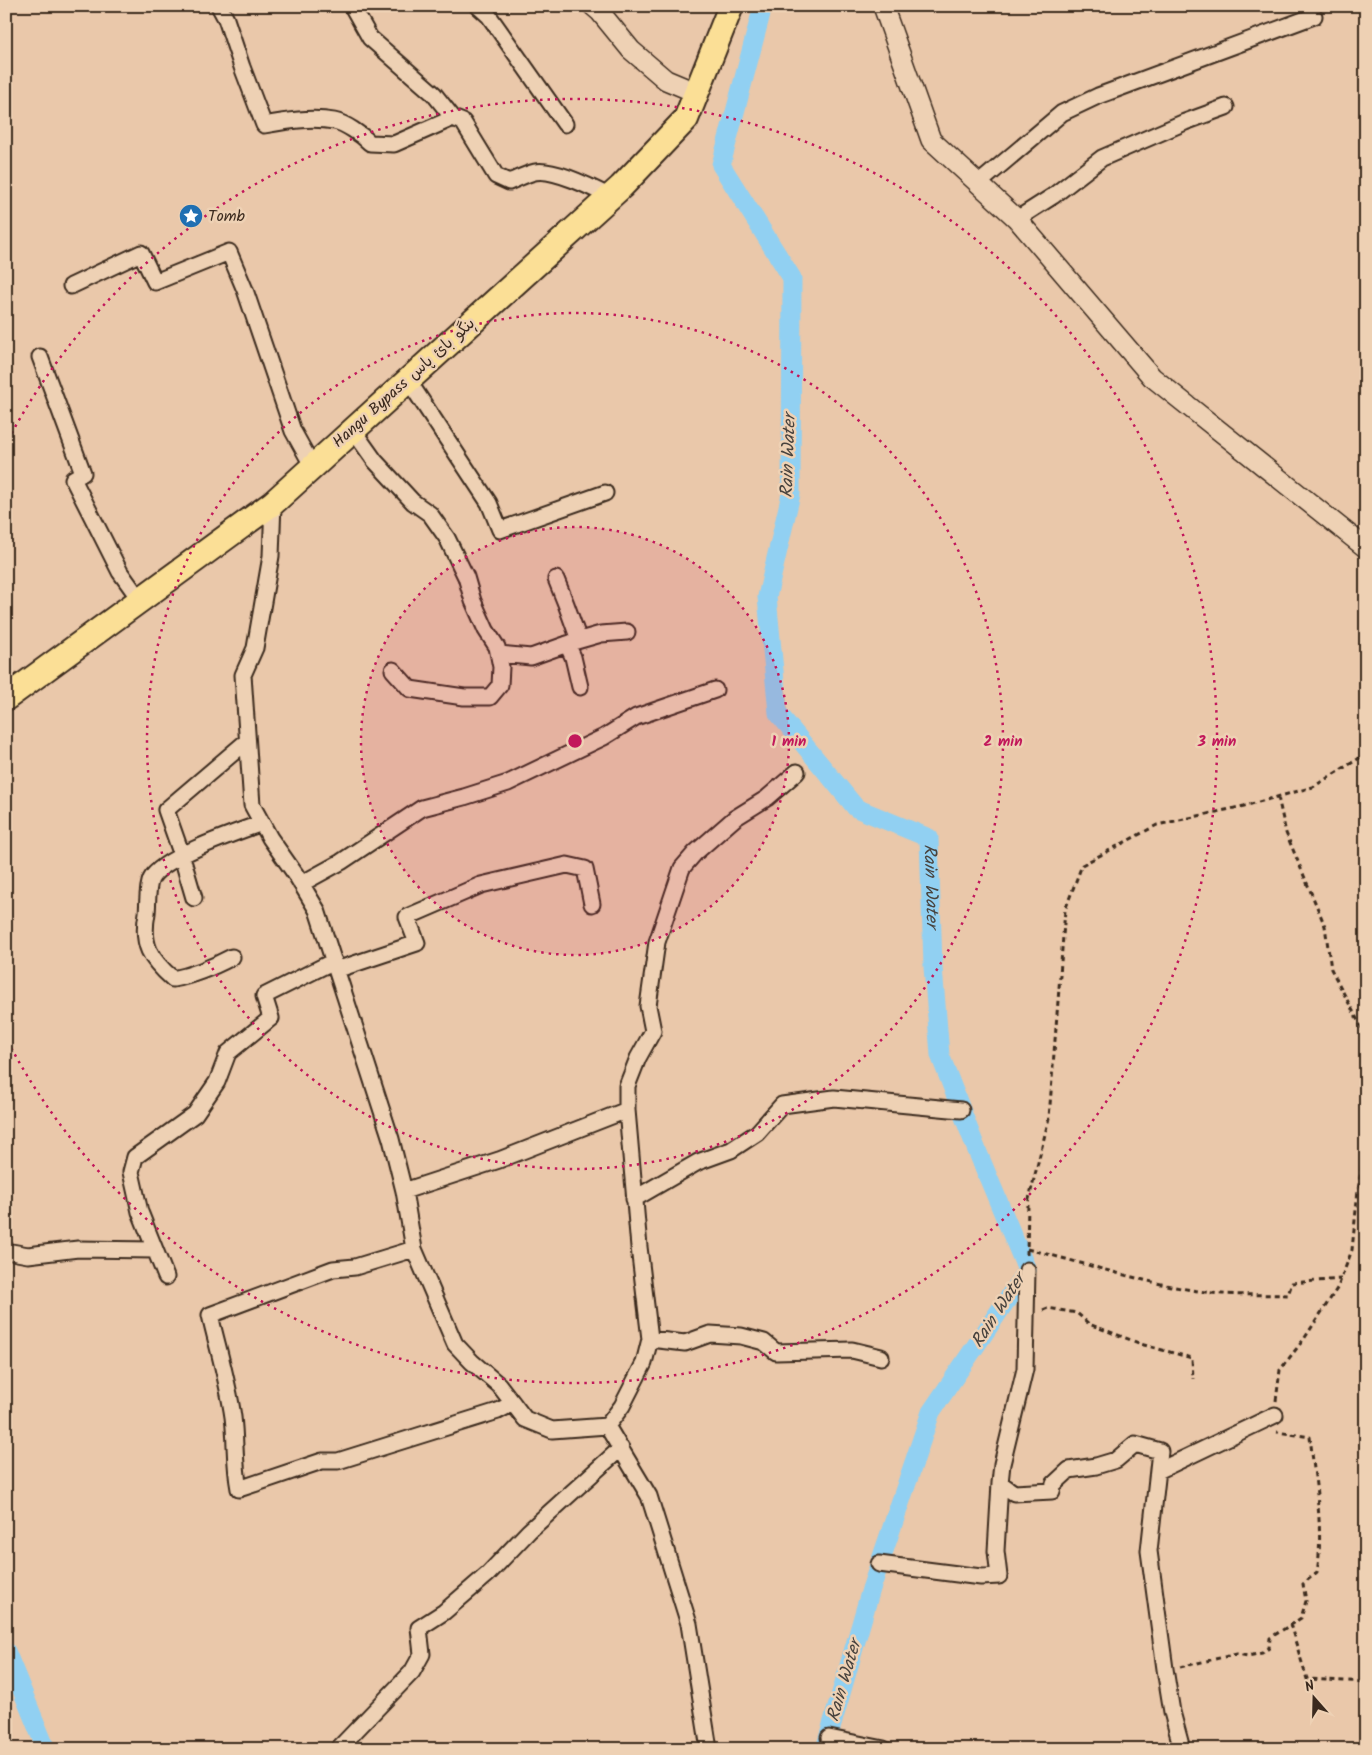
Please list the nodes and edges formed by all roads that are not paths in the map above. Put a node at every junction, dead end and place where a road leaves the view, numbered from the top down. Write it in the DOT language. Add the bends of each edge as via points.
graph roads {
  1 [pos="219,6"];
  2 [pos="352,6"];
  3 [pos="478,6"];
  4 [pos="593,6"];
  5 [pos="731,6"];
  6 [pos="883,6"];
  7 [pos="1314,16"];
  8 [pos="697,93"];
  9 [pos="1226,107"];
  10 [pos="454,118"];
  11 [pos="565,124"];
  12 [pos="978,184"];
  13 [pos="610,197"];
  14 [pos="1017,219"];
  15 [pos="71,286"];
  16 [pos="40,357"];
  17 [pos="408,380"];
  18 [pos="353,430"];
  19 [pos="313,467"];
  20 [pos="605,493"];
  21 [pos="273,503"];
  22 [pos="1366,548"];
  23 [pos="556,580"];
  24 [pos="140,600"];
  25 [pos="627,632"];
  26 [pos="573,642"];
  27 [pos="499,654"];
  28 [pos="393,670"];
  29 [pos="580,687"];
  30 [pos="715,690"];
  31 [pos="6,698"];
  32 [pos="248,741"];
  33 [pos="797,772"];
  34 [pos="262,823"];
  35 [pos="181,856"];
  36 [pos="301,884"];
  37 [pos="194,898"];
  38 [pos="592,904"];
  39 [pos="232,957"];
  40 [pos="335,966"];
  41 [pos="627,1110"];
  42 [pos="961,1110"];
  43 [pos="404,1191"];
  44 [pos="634,1199"];
  45 [pos="414,1249"];
  46 [pos="155,1250"];
  47 [pos="6,1251"];
  48 [pos="1027,1270"];
  49 [pos="166,1278"];
  50 [pos="650,1339"];
  51 [pos="881,1357"];
  52 [pos="513,1403"];
  53 [pos="1275,1415"];
  54 [pos="607,1426"];
  55 [pos="621,1448"];
  56 [pos="1158,1471"];
  57 [pos="1000,1483"];
  58 [pos="880,1564"];
  59 [pos="829,1738"];
  60 [pos="338,1749"];
  61 [pos="708,1749"];
  62 [pos="884,1749"];
  63 [pos="1182,1749"];
  1 -- 10 [label="street" via="264,124 295,120 335,121 370,143 394,144"];
  2 -- 10 [label="street" via="370,38 434,94"];
  3 -- 11 [label="street" via="489,16"];
  4 -- 8 [label="street" via="631,50 666,80"];
  5 -- 8 [label="main road, Hangu Bypass ہنگو بائ پاس"];
  6 -- 12 [label="street" via="930,140"];
  7 -- 12 [label="street" via="1098,96 1062,113"];
  8 -- 13 [label="main road, Hangu Bypass ہنگو بائ پاس" via="686,119"];
  9 -- 14 [label="street" via="1102,158"];
  10 -- 13 [label="street" via="463,122 496,176 508,182 545,171 588,185"];
  12 -- 14 [label="street"];
  13 -- 17 [label="main road, Hangu Bypass ہنگو بائ پاس"];
  14 -- 22 [label="street" via="1152,376"];
  15 -- 19 [label="street" via="141,253 155,282 229,252 293,430"];
  16 -- 24 [label="street" via="83,473 73,479 120,572"];
  17 -- 18 [label="main road, Hangu Bypass ہنگو بائ پاس"];
  17 -- 20 [label="street" via="489,503 500,530"];
  18 -- 19 [label="main road, Hangu Bypass ہنگو بائ پاس"];
  18 -- 27 [label="street" via="375,461 413,502 430,514 447,538"];
  19 -- 21 [label="main road, Hangu Bypass ہنگو بائ پاس"];
  21 -- 24 [label="main road, Hangu Bypass ہنگو بائ پاس"];
  21 -- 32 [label="street" via="271,556 255,648 243,675"];
  23 -- 26 [label="street" via="566,604"];
  24 -- 31 [label="main road, Hangu Bypass ہنگو بائ پاس"];
  25 -- 26 [label="street" via="600,634"];
  26 -- 27 [label="street" via="531,657"];
  26 -- 29 [label="street"];
  27 -- 28 [label="street" via="500,685 490,697 464,697 410,689"];
  30 -- 36 [label="street" via="636,717 604,737 508,783 422,808 341,862"];
  32 -- 34 [label="street" via="252,805"];
  32 -- 35 [label="street" via="166,810"];
  33 -- 41 [label="street" via="695,852 682,868 657,942 648,1006 653,1030 627,1086"];
  34 -- 35 [label="street"];
  34 -- 36 [label="street"];
  35 -- 37 [label="street"];
  35 -- 39 [label="street" via="166,863 151,880 144,930 148,950 158,966 173,979 191,976"];
  36 -- 40 [label="street" via="317,910"];
  38 -- 40 [label="street" via="585,869 567,866 481,885 407,917 417,943"];
  40 -- 43 [label="street" via="391,1140"];
  40 -- 46 [label="street" via="264,996 271,1018 228,1053 217,1082 195,1114 136,1157 131,1172 140,1212"];
  41 -- 43 [label="street" via="500,1160"];
  41 -- 44 [label="street"];
  42 -- 44 [label="street" via="834,1098 782,1105 757,1133 731,1150 698,1162"];
  43 -- 45 [label="street"];
  44 -- 50 [label="street"];
  45 -- 52 [label="street" via="455,1344 499,1385"];
  45 -- 52 [label="street" via="356,1267 333,1269 210,1315 227,1377 239,1489 322,1461 338,1461 498,1412"];
  46 -- 47 [label="street" via="78,1249 28,1255"];
  46 -- 49 [label="street"];
  48 -- 57 [label="street" via="1025,1369"];
  50 -- 51 [label="street" via="685,1343 710,1334 764,1342 776,1352 852,1350"];
  50 -- 54 [label="street" via="644,1363 622,1406"];
  52 -- 54 [label="street" via="525,1419 552,1430"];
  53 -- 56 [label="street"];
  54 -- 55 [label="street"];
  55 -- 60 [label="street" via="529,1531 488,1574 444,1612 419,1628 422,1654 412,1672"];
  55 -- 61 [label="street" via="649,1496 689,1624"];
  56 -- 57 [label="street" via="1160,1451 1135,1444 1116,1460 1069,1470 1054,1484 1052,1491 1014,1493"];
  56 -- 63 [label="street" via="1149,1551 1172,1712"];
  57 -- 58 [label="street" via="996,1551 999,1576 981,1577"];
  59 -- 62 [label="street"];
}
